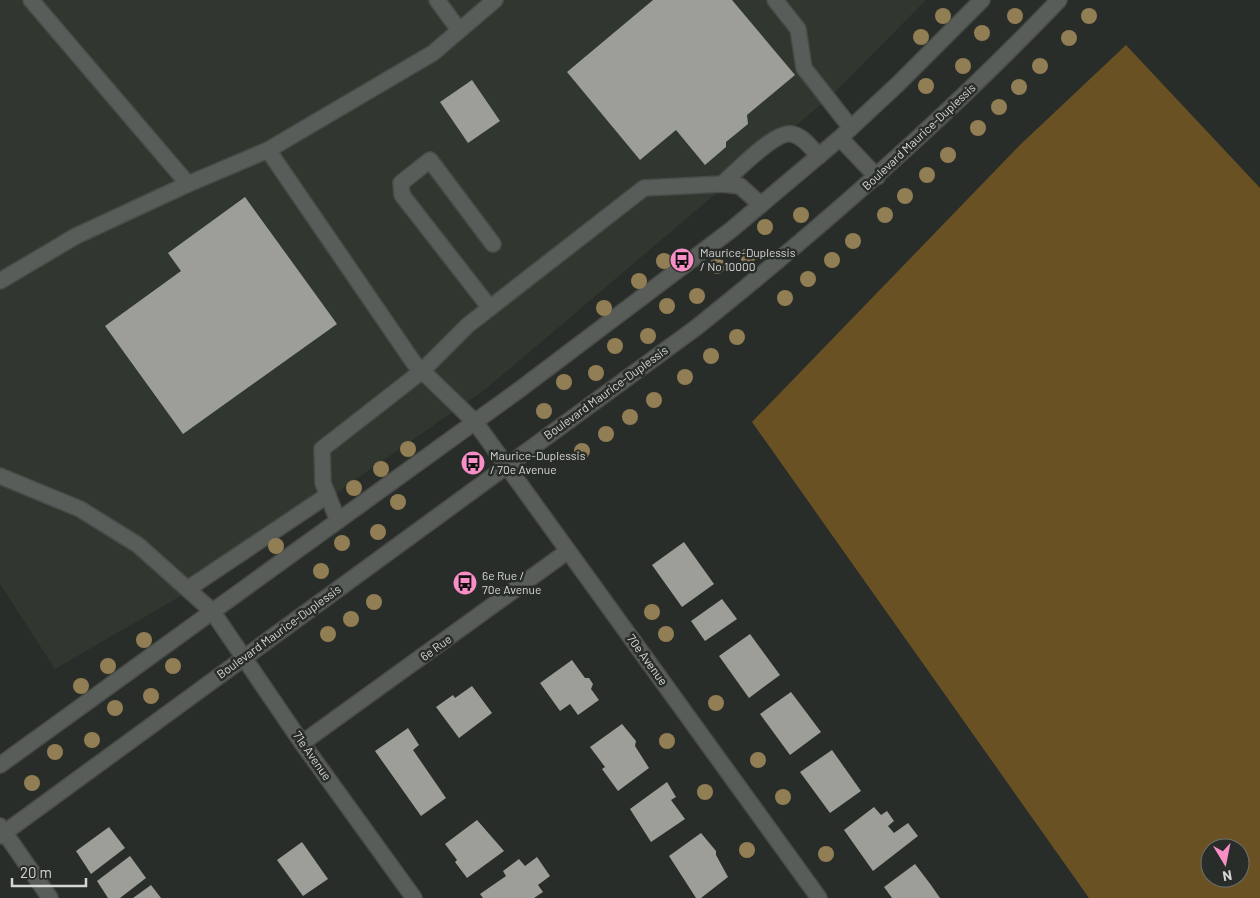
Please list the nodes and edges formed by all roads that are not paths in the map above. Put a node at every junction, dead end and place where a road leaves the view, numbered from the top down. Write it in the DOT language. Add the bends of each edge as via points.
graph roads {
  1 [pos="31,0"];
  2 [pos="437,0"];
  3 [pos="495,0"];
  4 [pos="982,0"];
  5 [pos="1059,0"];
  6 [pos="784,3"];
  7 [pos="459,30"];
  8 [pos="846,133"];
  9 [pos="268,150"];
  10 [pos="818,156"];
  11 [pos="877,177"];
  12 [pos="188,184"];
  13 [pos="722,184"];
  14 [pos="760,205"];
  15 [pos="493,244"];
  16 [pos="0,281"];
  17 [pos="490,308"];
  18 [pos="422,371"];
  19 [pos="475,422"];
  20 [pos="506,466"];
  21 [pos="0,476"];
  22 [pos="328,495"];
  23 [pos="338,521"];
  24 [pos="568,551"];
  25 [pos="189,588"];
  26 [pos="212,611"];
  27 [pos="244,657"];
  28 [pos="302,742"];
  29 [pos="0,765"];
  30 [pos="2,832"];
  31 [pos="50,898"];
  32 [pos="414,898"];
  33 [pos="819,898"];
  1 -- 12 [label="street"];
  2 -- 7 [label="street"];
  3 -- 7 [label="street"];
  4 -- 8 [label="street"];
  5 -- 11 [label="street, Boulevard Maurice-Duplessis" via="953,107"];
  6 -- 8 [label="street" via="798,29 804,68"];
  7 -- 9 [label="street" via="433,53"];
  8 -- 10 [label="street"];
  8 -- 11 [label="street"];
  9 -- 12 [label="street"];
  9 -- 18 [label="street, 70e Avenue"];
  10 -- 13 [label="street" via="803,138 791,133 778,136"];
  10 -- 14 [label="street"];
  11 -- 20 [label="street, Boulevard Maurice-Duplessis" via="789,254 697,327"];
  12 -- 16 [label="street" via="76,236"];
  13 -- 14 [label="street" via="740,186"];
  13 -- 17 [label="street" via="644,188"];
  14 -- 19 [label="street" via="633,306"];
  15 -- 17 [label="street" via="430,160 401,183 402,195"];
  17 -- 18 [label="street"];
  18 -- 19 [label="street, 70e Avenue"];
  18 -- 22 [label="street" via="322,449 323,483"];
  19 -- 20 [label="street, 70e Avenue"];
  19 -- 23 [label="street"];
  20 -- 24 [label="street, 70e Avenue"];
  20 -- 27 [label="street, Boulevard Maurice-Duplessis"];
  21 -- 25 [label="street, 71e Avenue" via="80,509 138,545"];
  22 -- 23 [label="street"];
  22 -- 25 [label="street"];
  23 -- 26 [label="street"];
  24 -- 28 [label="street, 6e Rue"];
  24 -- 33 [label="street, 70e Avenue"];
  25 -- 26 [label="street, 71e Avenue"];
  26 -- 27 [label="street, 71e Avenue"];
  26 -- 29 [label="street"];
  27 -- 28 [label="street, 71e Avenue"];
  27 -- 30 [label="street, Boulevard Maurice-Duplessis"];
  28 -- 32 [label="street, 71e Avenue"];
  30 -- 31 [label="street"];
}
